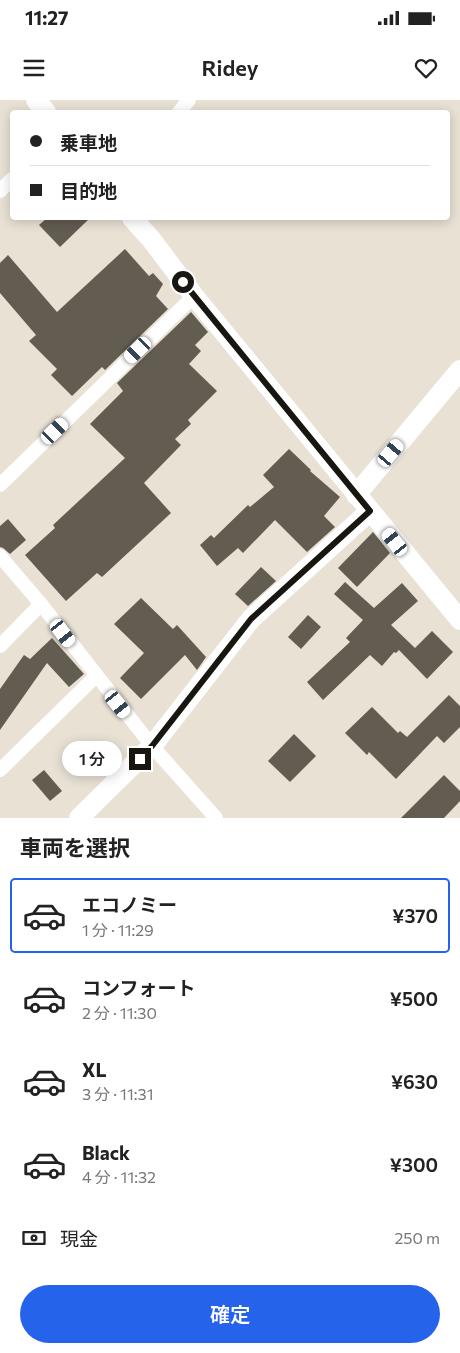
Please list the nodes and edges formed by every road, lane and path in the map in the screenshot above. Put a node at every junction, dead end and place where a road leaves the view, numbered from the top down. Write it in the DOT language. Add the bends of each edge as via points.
graph roads {
  1 [pos="36,100"];
  2 [pos="190,100"];
  3 [pos="44,110"];
  4 [pos="181,110"];
  5 [pos="10,180"];
  6 [pos="0,191"];
  7 [pos="134,220"];
  8 [pos="194,296"];
  9 [pos="460,370"];
  10 [pos="0,485"];
  11 [pos="356,495"];
  12 [pos="370,511"];
  13 [pos="0,556"];
  14 [pos="41,604"];
  15 [pos="460,620"];
  16 [pos="0,646"];
  17 [pos="96,676"];
  18 [pos="152,746"];
  19 [pos="0,770"];
  20 [pos="79,818"];
  21 [pos="216,818"];
  1 -- 3 [label="street"];
  2 -- 4 [label="street"];
  5 -- 6 [label="street"];
  7 -- 8 [label="street"];
  8 -- 10 [label="street"];
  8 -- 11 [label="street"];
  9 -- 11 [label="street"];
  11 -- 12 [label="street"];
  12 -- 15 [label="street"];
  12 -- 18 [label="street" via="251,619"];
  13 -- 14 [label="street"];
  14 -- 16 [label="street"];
  14 -- 17 [label="street"];
  17 -- 18 [label="street"];
  17 -- 19 [label="street"];
  18 -- 20 [label="street"];
  18 -- 21 [label="street"];
}
